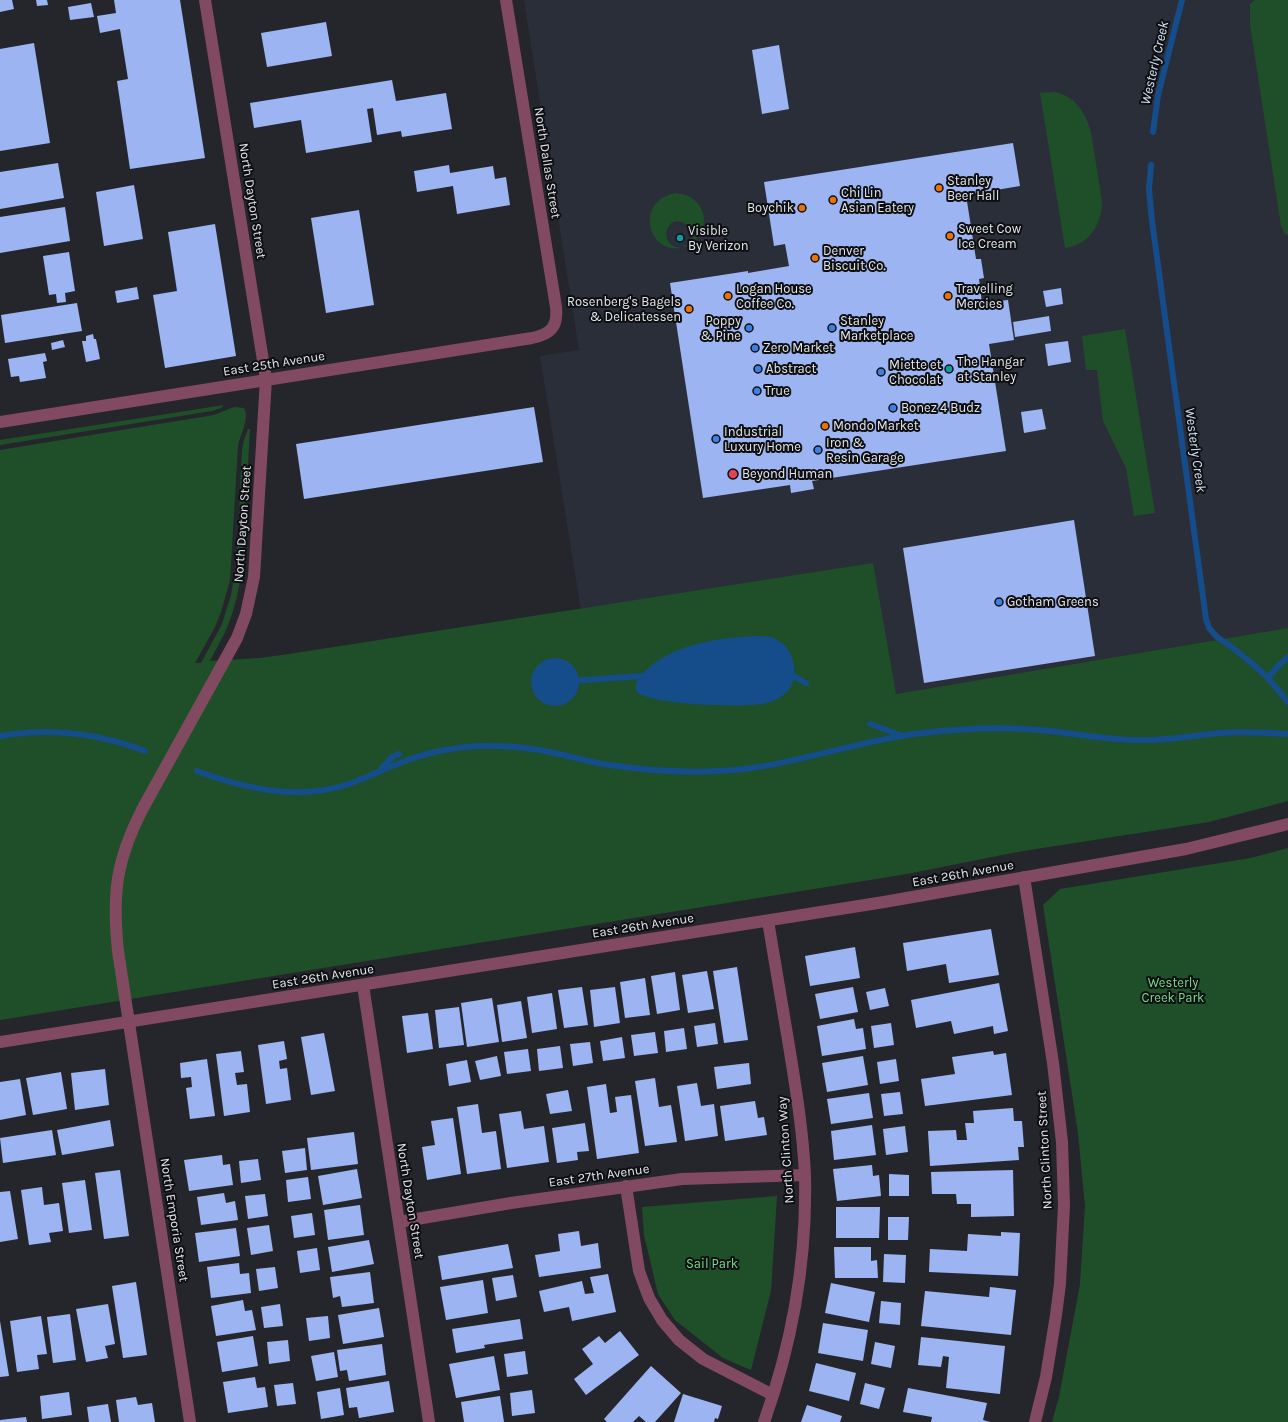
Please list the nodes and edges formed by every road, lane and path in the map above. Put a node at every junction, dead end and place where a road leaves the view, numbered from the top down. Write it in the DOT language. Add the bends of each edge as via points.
graph roads {
  1 [pos="205,0"];
  2 [pos="506,0"];
  3 [pos="551,330"];
  4 [pos="266,379"];
  5 [pos="0,422"];
  6 [pos="1288,824"];
  7 [pos="1024,877"];
  8 [pos="768,921"];
  9 [pos="363,985"];
  10 [pos="129,1022"];
  11 [pos="0,1042"];
  12 [pos="805,1175"];
  13 [pos="626,1186"];
  14 [pos="399,1222"];
  15 [pos="774,1395"];
  16 [pos="190,1422"];
  17 [pos="429,1422"];
  18 [pos="764,1422"];
  19 [pos="1035,1422"];
  1 -- 4 [label="street, North Dayton Street"];
  2 -- 3 [label="street, North Dallas Street" via="556,307 556,323"];
  3 -- 4 [label="street, East 25th Avenue" via="532,338"];
  4 -- 5 [label="street, East 25th Avenue"];
  4 -- 10 [label="street, North Dayton Street" via="255,564 244,618 229,653 133,827 120,866 115,918"];
  6 -- 7 [label="street, East 26th Avenue" via="1186,849"];
  7 -- 8 [label="street, East 26th Avenue"];
  7 -- 19 [label="street, North Clinton Street" via="1054,1063 1062,1142 1064,1205 1056,1315 1046,1377"];
  8 -- 9 [label="street, East 26th Avenue"];
  8 -- 12 [label="street, North Clinton Way" via="795,1084"];
  9 -- 10 [label="street, East 26th Avenue"];
  9 -- 14 [label="street, North Dayton Street"];
  10 -- 11 [label="street, East 26th Avenue"];
  10 -- 16 [label="street, North Emporia Street"];
  12 -- 13 [label="street, East 27th Avenue" via="682,1179"];
  12 -- 15 [label="street, North Clinton Way" via="800,1274 790,1331"];
  13 -- 14 [label="street, East 27th Avenue"];
  13 -- 15 [label="street" via="639,1271 649,1298 662,1320 678,1340 703,1359"];
  14 -- 17 [label="street, North Dayton Street"];
  15 -- 18 [label="street, North Clinton Way"];
}
